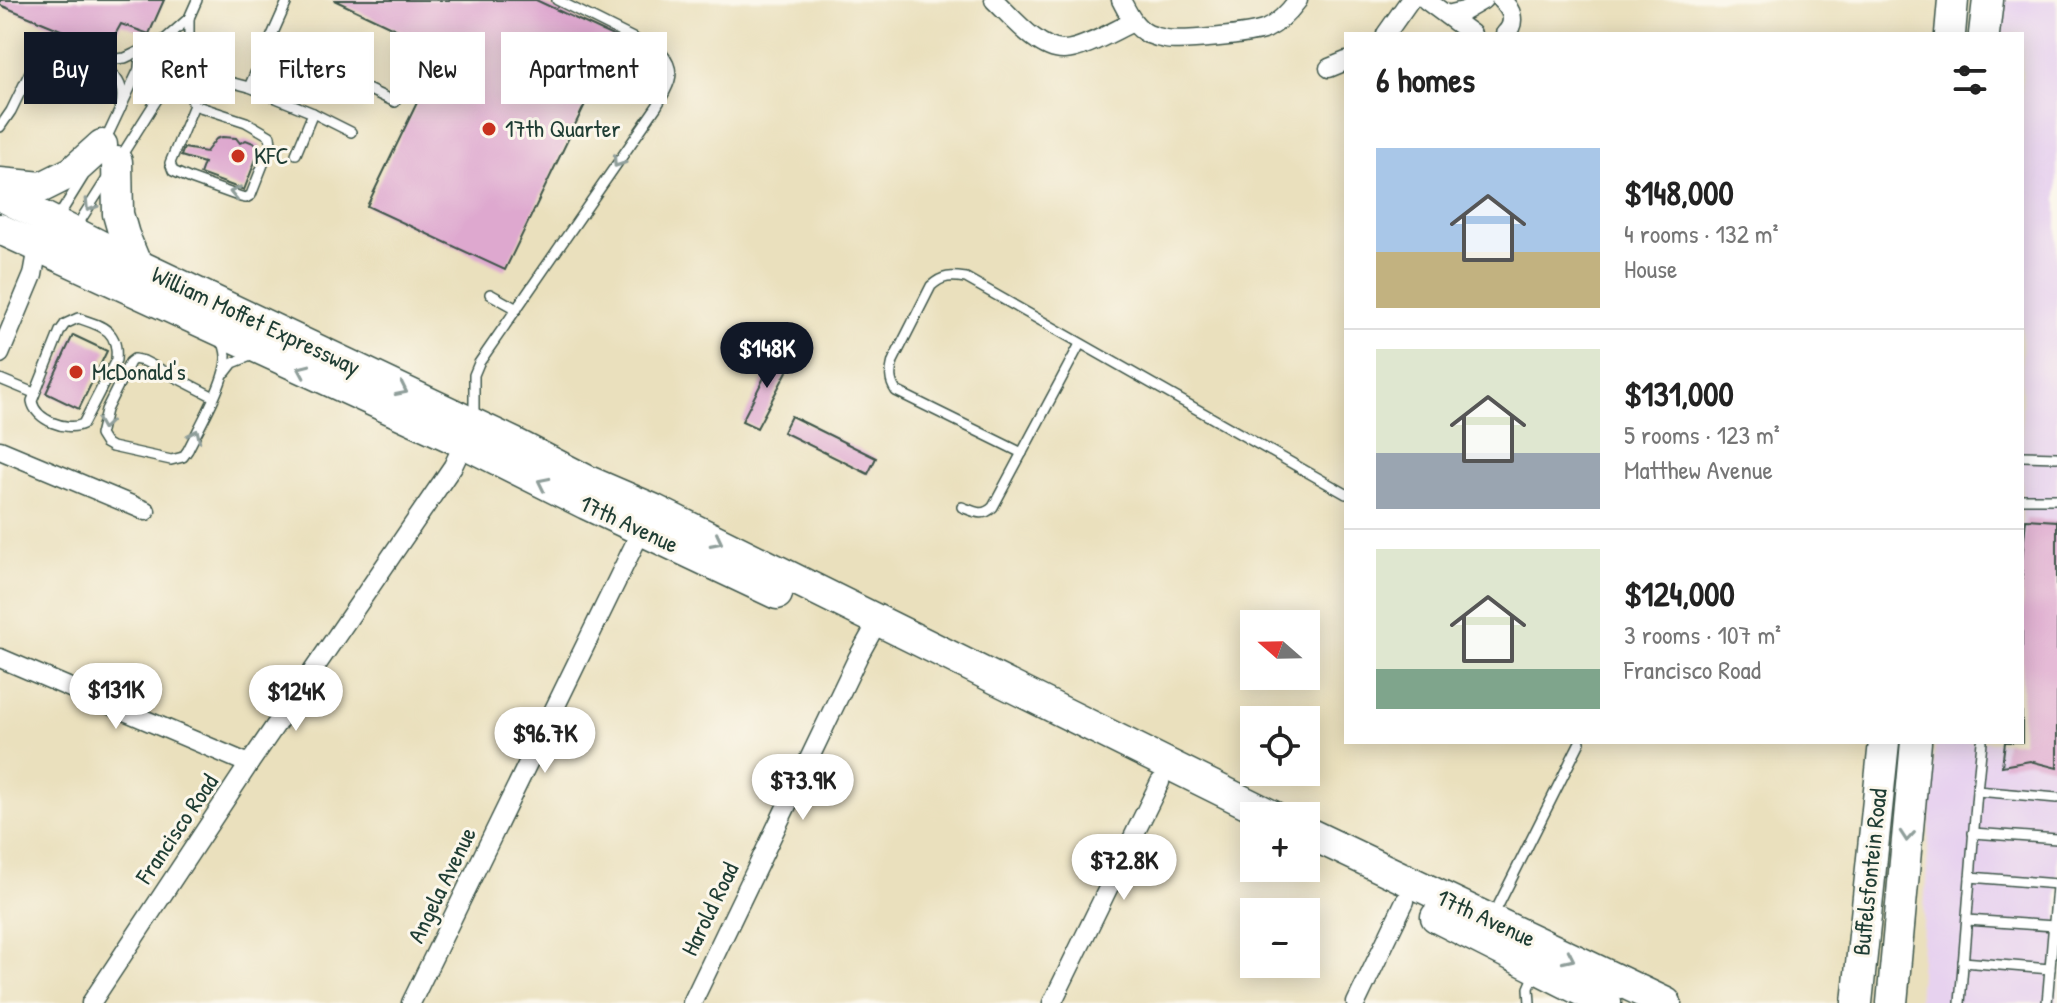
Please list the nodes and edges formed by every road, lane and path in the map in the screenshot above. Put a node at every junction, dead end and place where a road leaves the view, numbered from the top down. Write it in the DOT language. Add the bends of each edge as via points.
graph roads {
  1 [pos="197,0"];
  2 [pos="557,0"];
  3 [pos="994,0"];
  4 [pos="1121,0"];
  5 [pos="1298,0"];
  6 [pos="1410,0"];
  7 [pos="1426,0"];
  8 [pos="1483,0"];
  9 [pos="1501,0"];
  10 [pos="1953,0"];
  11 [pos="1988,0"];
  12 [pos="286,4"];
  13 [pos="1447,15"];
  14 [pos="189,18"];
  15 [pos="1133,22"];
  16 [pos="173,32"];
  17 [pos="189,32"];
  18 [pos="275,32"];
  19 [pos="1387,32"];
  20 [pos="1469,32"];
  21 [pos="1506,32"];
  22 [pos="1950,32"];
  23 [pos="1984,32"];
  24 [pos="117,79"];
  25 [pos="133,82"];
  26 [pos="235,83"];
  27 [pos="251,83"];
  28 [pos="24,84"];
  29 [pos="249,87"];
  30 [pos="152,104"];
  31 [pos="194,105"];
  32 [pos="121,108"];
  33 [pos="313,113"];
  34 [pos="0,127"];
  35 [pos="351,132"];
  36 [pos="110,154"];
  37 [pos="296,154"];
  38 [pos="0,183"];
  39 [pos="0,195"];
  40 [pos="64,227"];
  41 [pos="0,229"];
  42 [pos="43,260"];
  43 [pos="136,264"];
  44 [pos="490,294"];
  45 [pos="517,309"];
  46 [pos="219,331"];
  47 [pos="1080,344"];
  48 [pos="266,353"];
  49 [pos="0,354"];
  50 [pos="222,378"];
  51 [pos="0,379"];
  52 [pos="34,393"];
  53 [pos="214,397"];
  54 [pos="469,434"];
  55 [pos="514,443"];
  56 [pos="0,450"];
  57 [pos="1022,453"];
  58 [pos="2024,456"];
  59 [pos="2057,457"];
  60 [pos="1344,493"];
  61 [pos="2024,499"];
  62 [pos="2057,499"];
  63 [pos="962,507"];
  64 [pos="146,511"];
  65 [pos="642,529"];
  66 [pos="873,630"];
  67 [pos="0,658"];
  68 [pos="1579,744"];
  69 [pos="1884,744"];
  70 [pos="1916,744"];
  71 [pos="1982,744"];
  72 [pos="249,764"];
  73 [pos="1160,782"];
  74 [pos="1977,791"];
  75 [pos="2057,798"];
  76 [pos="1243,802"];
  77 [pos="1240,821"];
  78 [pos="1973,833"];
  79 [pos="2057,839"];
  80 [pos="1320,840"];
  81 [pos="1320,860"];
  82 [pos="1970,877"];
  83 [pos="2057,886"];
  84 [pos="1405,901"];
  85 [pos="1967,920"];
  86 [pos="2054,926"];
  87 [pos="1487,931"];
  88 [pos="1963,962"];
  89 [pos="1538,967"];
  90 [pos="2050,969"];
  91 [pos="91,1003"];
  92 [pos="411,1003"];
  93 [pos="692,1003"];
  94 [pos="1052,1003"];
  95 [pos="1356,1003"];
  96 [pos="1530,1003"];
  97 [pos="1606,1003"];
  98 [pos="1666,1003"];
  99 [pos="1857,1003"];
  100 [pos="1892,1003"];
  101 [pos="1960,1003"];
  102 [pos="2047,1003"];
  1 -- 14 [label="lane"];
  2 -- 45 [label="lane, one-way" via="661,52 670,63 670,83"];
  3 -- 15 [label="street" via="1040,42 1061,51"];
  4 -- 15 [label="street"];
  5 -- 15 [label="street" via="1276,23 1251,34 1165,39"];
  6 -- 19 [label="street"];
  7 -- 13 [label="street"];
  8 -- 13 [label="street"];
  9 -- 21 [label="street" via="1512,17"];
  10 -- 22 [label="main road"];
  11 -- 23 [label="main road"];
  12 -- 18 [label="lane"];
  13 -- 20 [label="street"];
  14 -- 16 [label="lane"];
  14 -- 17 [label="lane"];
  24 -- 32 [label="lane"];
  25 -- 32 [label="lane"];
  26 -- 29 [label="lane"];
  27 -- 29 [label="lane"];
  28 -- 34 [label="lane"];
  29 -- 33 [label="lane"];
  30 -- 36 [label="lane"];
  31 -- 31 [label="lane, one-way" via="270,136 254,190 246,198 175,173 170,163"];
  32 -- 36 [label="lane"];
  33 -- 35 [label="lane"];
  33 -- 37 [label="lane"];
  36 -- 38 [label="main road" via="42,187"];
  36 -- 40 [label="lane"];
  36 -- 40 [label="lane, one-way"];
  36 -- 43 [label="main road" via="118,214"];
  39 -- 40 [label="main road, William Moffet Expressway"];
  40 -- 42 [label="street"];
  40 -- 43 [label="main road, William Moffet Expressway"];
  41 -- 42 [label="main road, 17th Avenue"];
  42 -- 46 [label="main road, 17th Avenue"];
  42 -- 49 [label="street"];
  43 -- 54 [label="main road, William Moffet Expressway, one-way"];
  44 -- 45 [label="lane"];
  45 -- 54 [label="lane" via="474,375"];
  46 -- 48 [label="main road, 17th Avenue"];
  46 -- 50 [label="lane" via="226,356"];
  47 -- 57 [label="lane"];
  47 -- 57 [label="lane" via="966,278 949,276 931,286 893,361 891,384"];
  47 -- 60 [label="lane"];
  48 -- 50 [label="lane" via="238,360"];
  54 -- 48 [label="main road, 17th Avenue, one-way"];
  50 -- 53 [label="lane"];
  51 -- 52 [label="lane"];
  52 -- 52 [label="lane" via="65,324 78,318 109,331 116,341 116,360 83,424 71,428 42,416 32,406"];
  53 -- 53 [label="lane, one-way" via="134,359 106,410 100,435 112,447 177,459 188,450"];
  54 -- 55 [label="main road, William Moffet Expressway"];
  65 -- 54 [label="main road, 17th Avenue, one-way" via="572,497"];
  54 -- 72 [label="street, Francisco Road" via="453,466"];
  55 -- 66 [label="main road, 17th Avenue, one-way" via="653,509"];
  56 -- 64 [label="street"];
  57 -- 63 [label="lane" via="988,512"];
  58 -- 59 [label="lane"];
  61 -- 62 [label="lane"];
  65 -- 66 [label="main road, 17th Avenue"];
  65 -- 92 [label="street, Angela Avenue"];
  66 -- 73 [label="main road, 17th Avenue"];
  66 -- 76 [label="main road, 17th Avenue"];
  66 -- 93 [label="street, Harold Road"];
  67 -- 72 [label="street"];
  68 -- 87 [label="lane"];
  69 -- 99 [label="main road, Buffelsfontein Road"];
  70 -- 100 [label="main road, Buffelsfontein Road, one-way"];
  71 -- 74 [label="lane"];
  72 -- 91 [label="street, Francisco Road"];
  73 -- 77 [label="main road, 17th Avenue"];
  73 -- 94 [label="street"];
  74 -- 75 [label="lane"];
  74 -- 78 [label="lane"];
  78 -- 79 [label="lane"];
  78 -- 82 [label="lane"];
  80 -- 87 [label="main road, 17th Avenue"];
  81 -- 84 [label="main road, 17th Avenue"];
  82 -- 83 [label="lane"];
  82 -- 85 [label="lane"];
  83 -- 86 [label="lane"];
  84 -- 87 [label="main road, 17th Avenue"];
  84 -- 95 [label="street"];
  85 -- 86 [label="lane"];
  85 -- 88 [label="lane"];
  86 -- 90 [label="lane"];
  87 -- 89 [label="main road, 17th Avenue"];
  87 -- 98 [label="main road, 17th Avenue, one-way"];
  88 -- 90 [label="lane"];
  88 -- 101 [label="lane"];
  89 -- 96 [label="lane" via="1529,988"];
  89 -- 97 [label="main road, 17th Avenue"];
  90 -- 102 [label="lane"];
}
